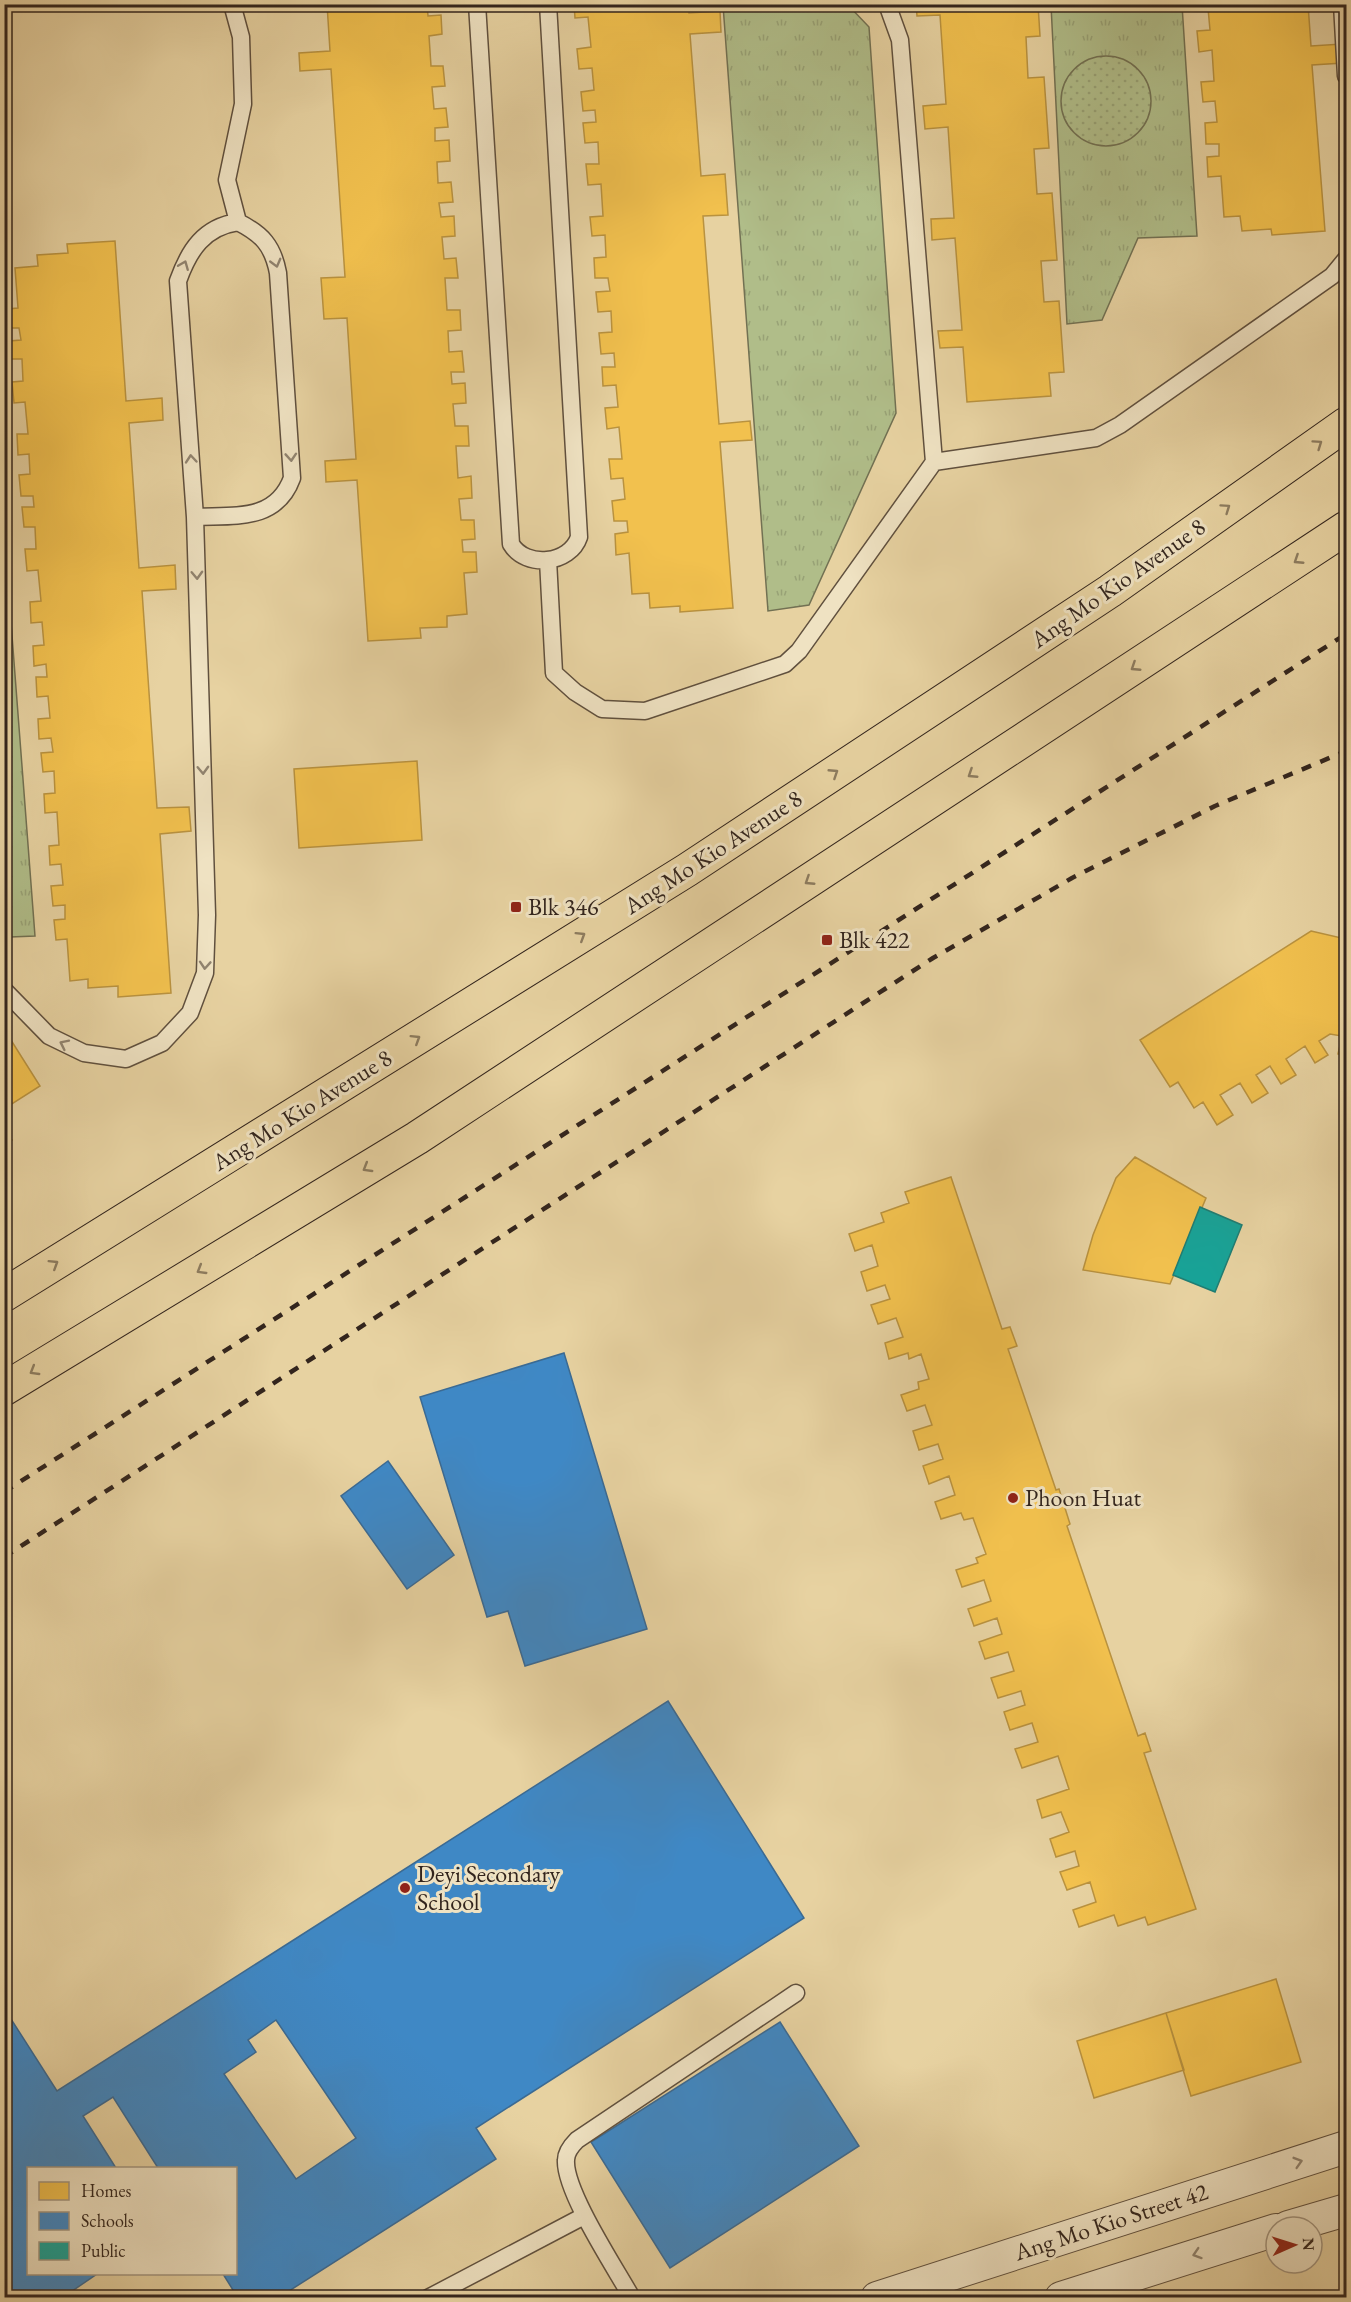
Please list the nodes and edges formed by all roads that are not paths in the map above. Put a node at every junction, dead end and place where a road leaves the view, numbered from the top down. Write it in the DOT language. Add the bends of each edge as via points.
graph roads {
  1 [pos="232,4"];
  2 [pos="477,4"];
  3 [pos="548,4"];
  4 [pos="887,4"];
  5 [pos="1342,4"];
  6 [pos="1347,76"];
  7 [pos="238,222"];
  8 [pos="1347,259"];
  9 [pos="1347,424"];
  10 [pos="934,462"];
  11 [pos="195,517"];
  12 [pos="1347,528"];
  13 [pos="548,560"];
  14 [pos="4,990"];
  15 [pos="4,1295"];
  16 [pos="4,1389"];
  17 [pos="796,1993"];
  18 [pos="1347,2147"];
  19 [pos="1347,2210"];
  20 [pos="584,2216"];
  21 [pos="1324,2217"];
  22 [pos="1264,2234"];
  23 [pos="428,2298"];
  24 [pos="632,2298"];
  25 [pos="877,2298"];
  26 [pos="1061,2298"];
  1 -- 7 [label="lane" via="241,37 243,104 227,180"];
  2 -- 13 [label="lane" via="511,544 516,553 531,560"];
  3 -- 13 [label="lane" via="579,537 575,549"];
  4 -- 10 [label="lane" via="900,40"];
  5 -- 6 [label="lane"];
  11 -- 7 [label="lane, one-way" via="178,281 186,259 205,235 224,224"];
  7 -- 11 [label="lane, one-way" via="258,232 271,247 278,273 292,478 280,500 262,511"];
  8 -- 10 [label="lane" via="1332,276 1096,438"];
  15 -- 9 [label="main road, Ang Mo Kio Avenue 8, one-way" via="687,870 1110,591"];
  10 -- 13 [label="lane" via="799,651 785,664 645,711 602,709 554,673"];
  11 -- 14 [label="lane, one-way" via="206,973 190,1012 162,1042 126,1059 84,1053 49,1036"];
  12 -- 16 [label="main road, one-way" via="417,1138"];
  17 -- 20 [label="lane" via="577,2140 565,2159"];
  25 -- 18 [label="street, Ang Mo Kio Street 42, one-way"];
  19 -- 21 [label="street"];
  20 -- 23 [label="lane"];
  20 -- 24 [label="lane"];
  22 -- 26 [label="street, one-way"];
}
